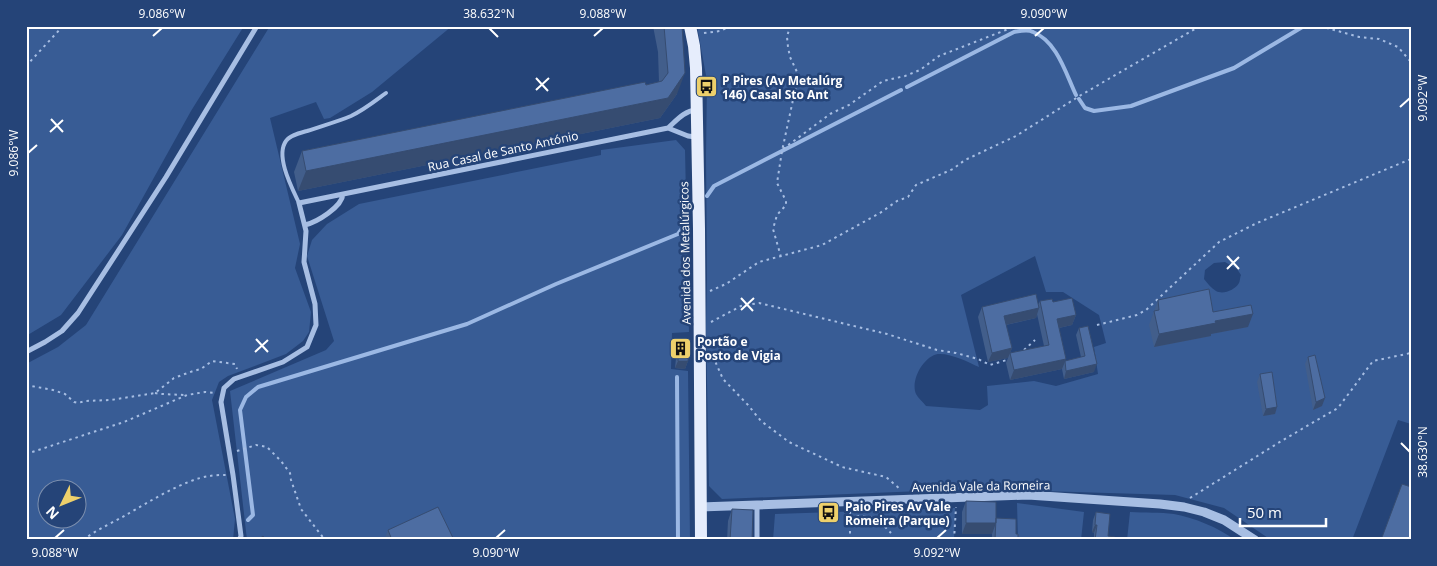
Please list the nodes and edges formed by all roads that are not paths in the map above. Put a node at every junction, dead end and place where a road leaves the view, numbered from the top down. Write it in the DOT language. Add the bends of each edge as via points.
graph roads {
  1 [pos="257,26"];
  2 [pos="691,30"];
  3 [pos="386,92"];
  4 [pos="696,110"];
  5 [pos="668,128"];
  6 [pos="697,137"];
  7 [pos="343,194"];
  8 [pos="299,203"];
  9 [pos="305,225"];
  10 [pos="26,352"];
  11 [pos="757,505"];
  12 [pos="700,507"];
  13 [pos="239,540"];
  14 [pos="701,540"];
  15 [pos="757,540"];
  16 [pos="1255,540"];
  1 -- 10 [label="street" via="78,313 62,331"];
  2 -- 4 [label="main road, Avenida dos Metalúrgicos" via="696,68"];
  3 -- 8 [label="lane" via="352,115 295,134 286,141 283,160"];
  4 -- 5 [label="street" via="684,113"];
  4 -- 6 [label="main road, Avenida dos Metalúrgicos"];
  5 -- 6 [label="street"];
  5 -- 7 [label="street, Rua Casal de Santo António"];
  6 -- 12 [label="main road, Avenida dos Metalúrgicos"];
  7 -- 8 [label="street, Rua Casal de Santo António"];
  7 -- 9 [label="street" via="341,202 334,208"];
  8 -- 9 [label="street"];
  9 -- 13 [label="street" via="304,262 315,304 316,325 307,347 283,362 234,379 224,388 221,402 241,536"];
  11 -- 12 [label="street, Avenida Vale da Romeira"];
  11 -- 15 [label="street"];
  11 -- 16 [label="street, Avenida Vale da Romeira" via="1028,495 1160,504 1204,512 1224,520"];
  12 -- 14 [label="main road, Avenida dos Metalúrgicos"];
}
